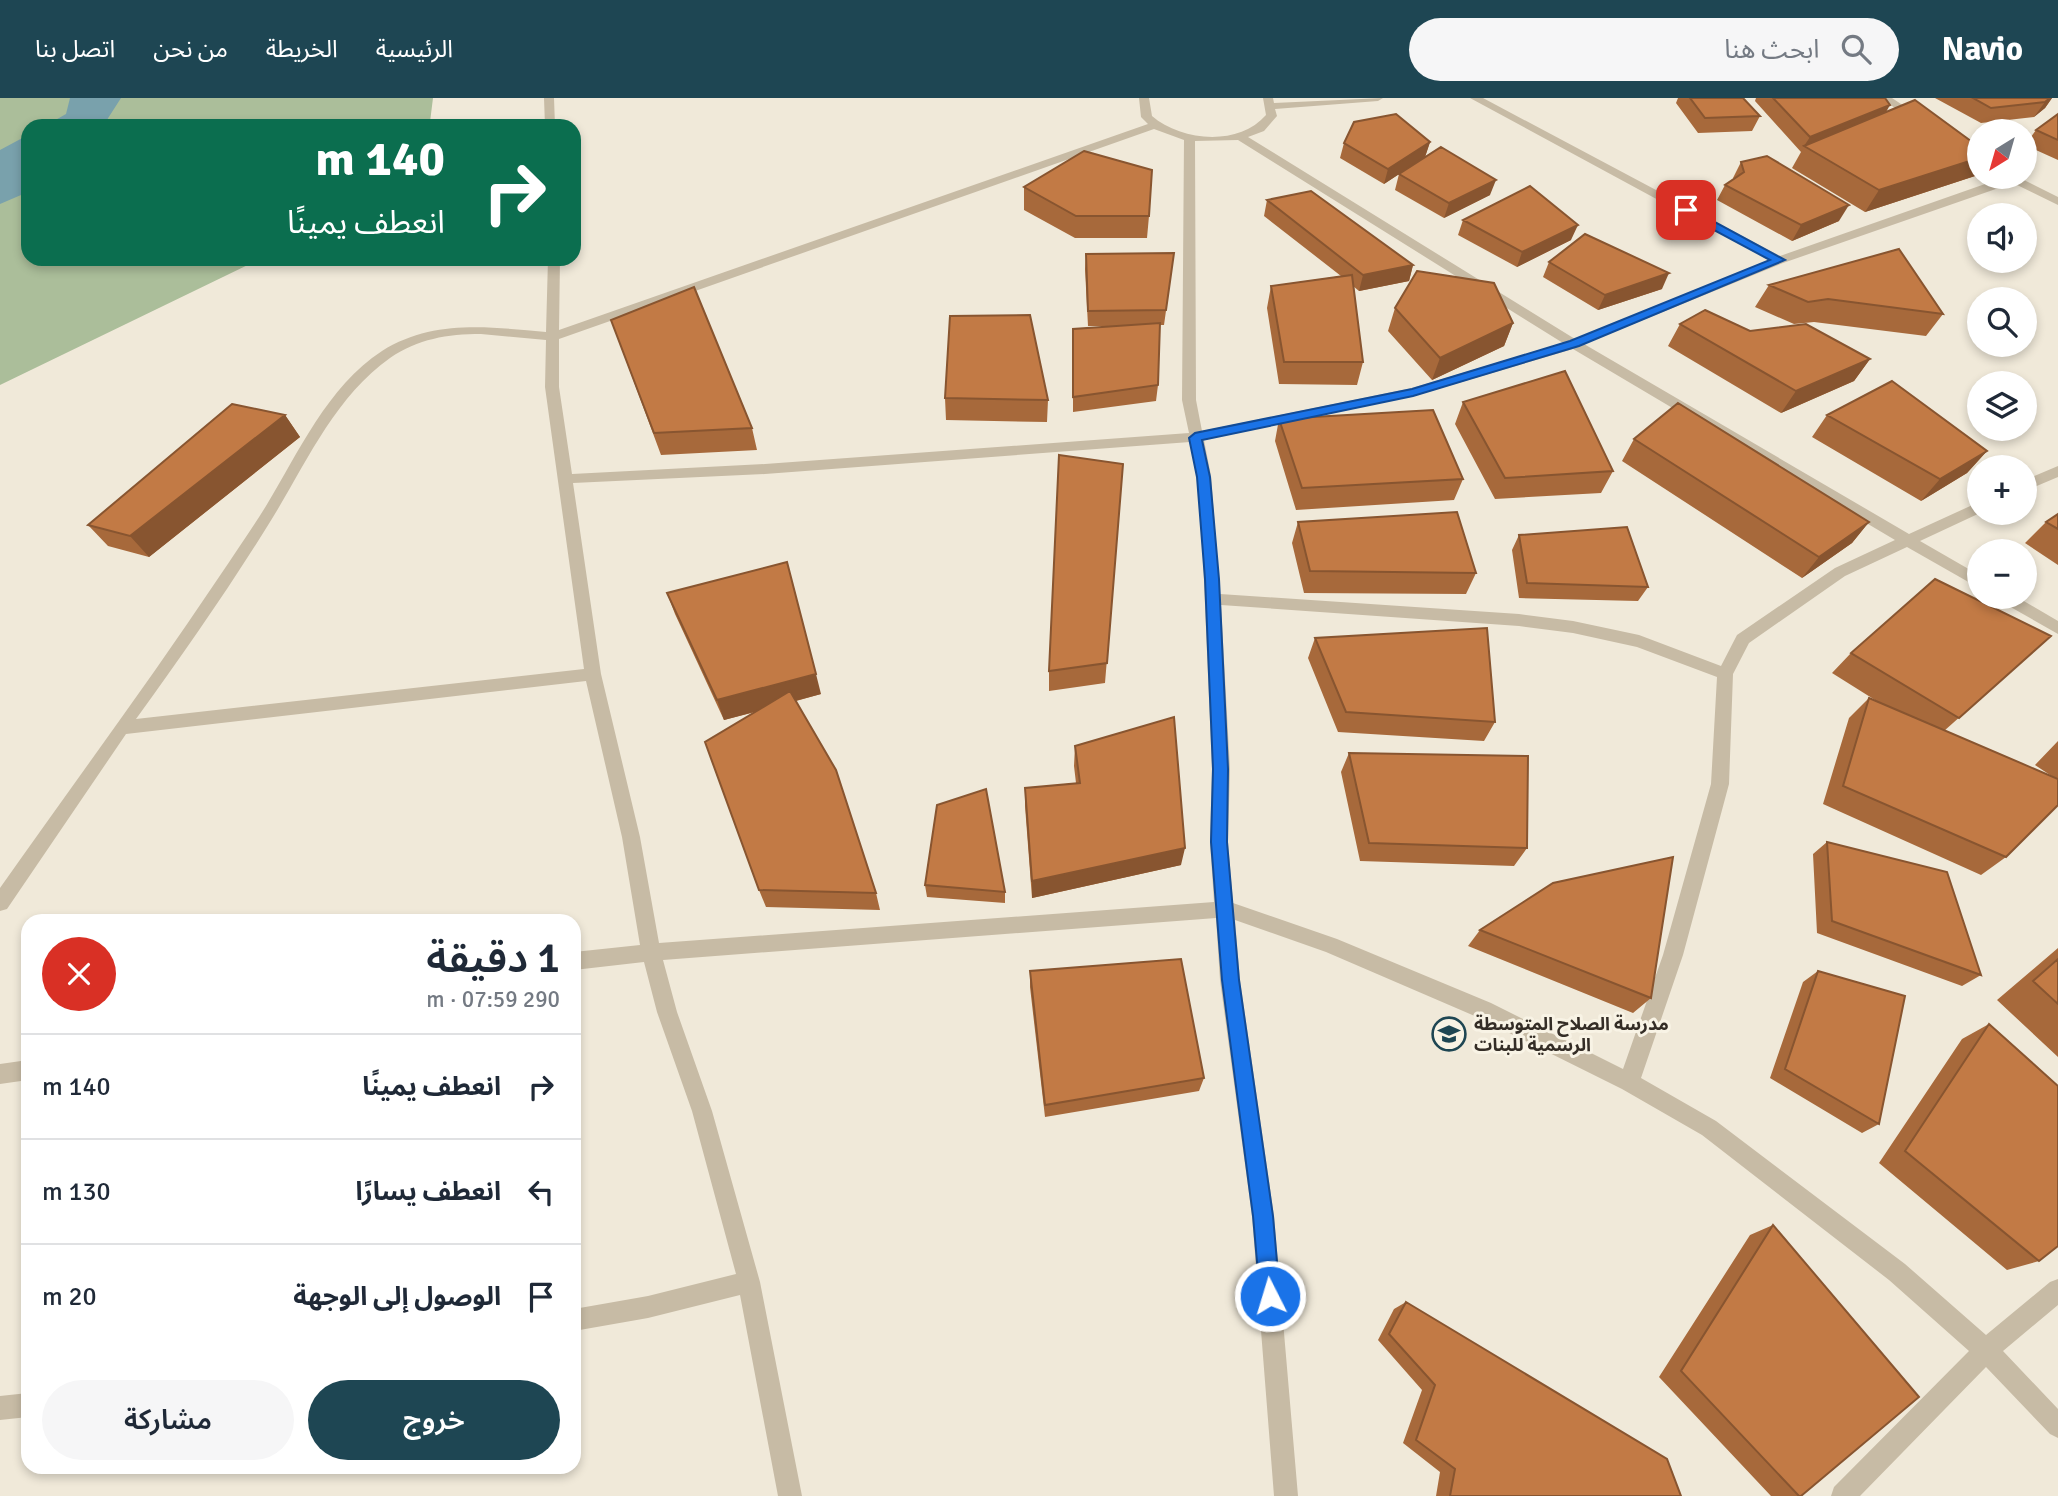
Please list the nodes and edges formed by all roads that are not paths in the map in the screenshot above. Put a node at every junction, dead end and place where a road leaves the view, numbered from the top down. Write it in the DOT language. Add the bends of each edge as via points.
graph roads {
  1 [pos="549,98"];
  2 [pos="1144,98"];
  3 [pos="1378,98"];
  4 [pos="1475,98"];
  5 [pos="1885,98"];
  6 [pos="1270,102"];
  7 [pos="550,119"];
  8 [pos="1156,125"];
  9 [pos="1932,128"];
  10 [pos="1240,137"];
  11 [pos="1189,138"];
  12 [pos="1981,189"];
  13 [pos="2033,189"];
  14 [pos="2058,202"];
  15 [pos="1779,260"];
  16 [pos="554,266"];
  17 [pos="553,337"];
  18 [pos="1574,344"];
  19 [pos="1195,438"];
  20 [pos="2058,471"];
  21 [pos="564,479"];
  22 [pos="2037,481"];
  23 [pos="1967,513"];
  24 [pos="1908,540"];
  25 [pos="1967,575"];
  26 [pos="1213,599"];
  27 [pos="2026,609"];
  28 [pos="2058,628"];
  29 [pos="593,674"];
  30 [pos="1725,674"];
  31 [pos="121,728"];
  32 [pos="0,903"];
  33 [pos="1226,909"];
  34 [pos="651,952"];
  35 [pos="581,960"];
  36 [pos="21,1070"];
  37 [pos="0,1074"];
  38 [pos="1629,1082"];
  39 [pos="749,1282"];
  40 [pos="2058,1290"];
  41 [pos="581,1319"];
  42 [pos="1986,1350"];
  43 [pos="21,1406"];
  44 [pos="0,1408"];
  45 [pos="2058,1426"];
  46 [pos="790,1496"];
  47 [pos="1286,1496"];
  48 [pos="1843,1496"];
  1 -- 7 [label="street"];
  2 -- 8 [label="street" via="1146,116"];
  3 -- 6 [label="street"];
  4 -- 15 [label="street"];
  5 -- 9 [label="street"];
  6 -- 10 [label="street" via="1272,115 1266,124"];
  8 -- 11 [label="street"];
  8 -- 17 [label="street"];
  10 -- 11 [label="street"];
  10 -- 18 [label="street"];
  11 -- 19 [label="street" via="1188,367"];
  12 -- 15 [label="street"];
  13 -- 14 [label="street"];
  15 -- 18 [label="street"];
  16 -- 17 [label="street"];
  17 -- 21 [label="street" via="552,387"];
  17 -- 31 [label="street" via="443,334 414,339 372,364 326,418 223,583"];
  18 -- 19 [label="street" via="1413,392"];
  18 -- 24 [label="street"];
  19 -- 21 [label="street"];
  19 -- 26 [label="street" via="1204,477"];
  20 -- 22 [label="street"];
  21 -- 29 [label="street"];
  23 -- 24 [label="street"];
  24 -- 25 [label="street"];
  24 -- 30 [label="street" via="1840,572 1794,602 1744,639"];
  26 -- 30 [label="street" via="1573,627 1639,641"];
  26 -- 33 [label="street" via="1219,842"];
  27 -- 28 [label="street"];
  29 -- 31 [label="street"];
  29 -- 34 [label="street" via="631,837"];
  30 -- 38 [label="street" via="1720,784 1673,956"];
  31 -- 32 [label="street"];
  33 -- 34 [label="street"];
  33 -- 38 [label="street" via="1330,945 1484,1010"];
  33 -- 47 [label="street" via="1230,980 1263,1216"];
  34 -- 35 [label="street"];
  34 -- 39 [label="street" via="702,1111"];
  36 -- 37 [label="street"];
  38 -- 42 [label="street" via="1709,1128 1804,1198"];
  39 -- 41 [label="street"];
  39 -- 46 [label="street"];
  40 -- 42 [label="street"];
  42 -- 45 [label="street"];
  42 -- 48 [label="street"];
  43 -- 44 [label="street"];
}
